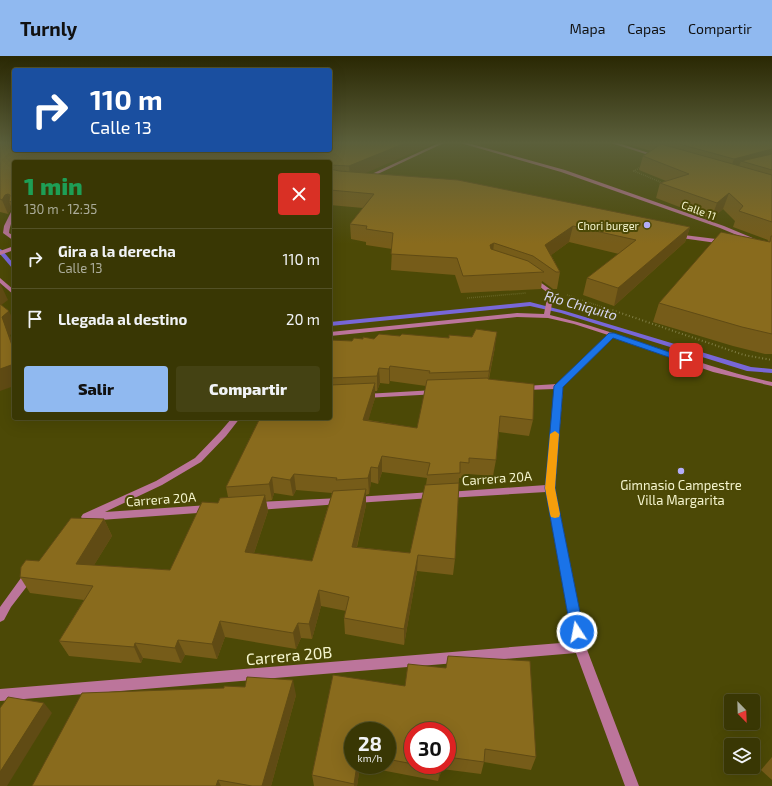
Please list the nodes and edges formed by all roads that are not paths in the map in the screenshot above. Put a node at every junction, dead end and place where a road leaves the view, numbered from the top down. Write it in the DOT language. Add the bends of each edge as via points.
graph roads {
  1 [pos="372,176"];
  2 [pos="576,176"];
  3 [pos="370,184"];
  4 [pos="12,215"];
  5 [pos="670,235"];
  6 [pos="12,238"];
  7 [pos="732,244"];
  8 [pos="754,247"];
  9 [pos="12,249"];
  10 [pos="772,250"];
  11 [pos="0,254"];
  12 [pos="528,275"];
  13 [pos="0,280"];
  14 [pos="12,291"];
  15 [pos="548,314"];
  16 [pos="332,334"];
  17 [pos="611,335"];
  18 [pos="772,384"];
  19 [pos="558,386"];
  20 [pos="519,388"];
  21 [pos="440,392"];
  22 [pos="354,396"];
  23 [pos="234,420"];
  24 [pos="550,488"];
  25 [pos="251,507"];
  26 [pos="220,509"];
  27 [pos="34,568"];
  28 [pos="0,617"];
  29 [pos="580,647"];
  30 [pos="0,695"];
  31 [pos="632,786"];
  1 -- 3 [label="street" via="362,181"];
  2 -- 10 [label="street, Calle 11" via="715,225"];
  4 -- 6 [label="street" via="6,233"];
  5 -- 7 [label="street"];
  8 -- 10 [label="street"];
  9 -- 11 [label="street"];
  12 -- 15 [label="street" via="552,294"];
  13 -- 14 [label="street"];
  15 -- 16 [label="street"];
  15 -- 17 [label="street"];
  17 -- 18 [label="street" via="751,380"];
  17 -- 19 [label="street"];
  19 -- 20 [label="street"];
  19 -- 24 [label="street"];
  21 -- 22 [label="street"];
  23 -- 26 [label="street, Carrera 20A" via="198,460 83,519"];
  24 -- 25 [label="street, Carrera 20A"];
  24 -- 29 [label="street"];
  27 -- 28 [label="street"];
  29 -- 30 [label="street, Carrera 20B"];
  29 -- 31 [label="street"];
}
